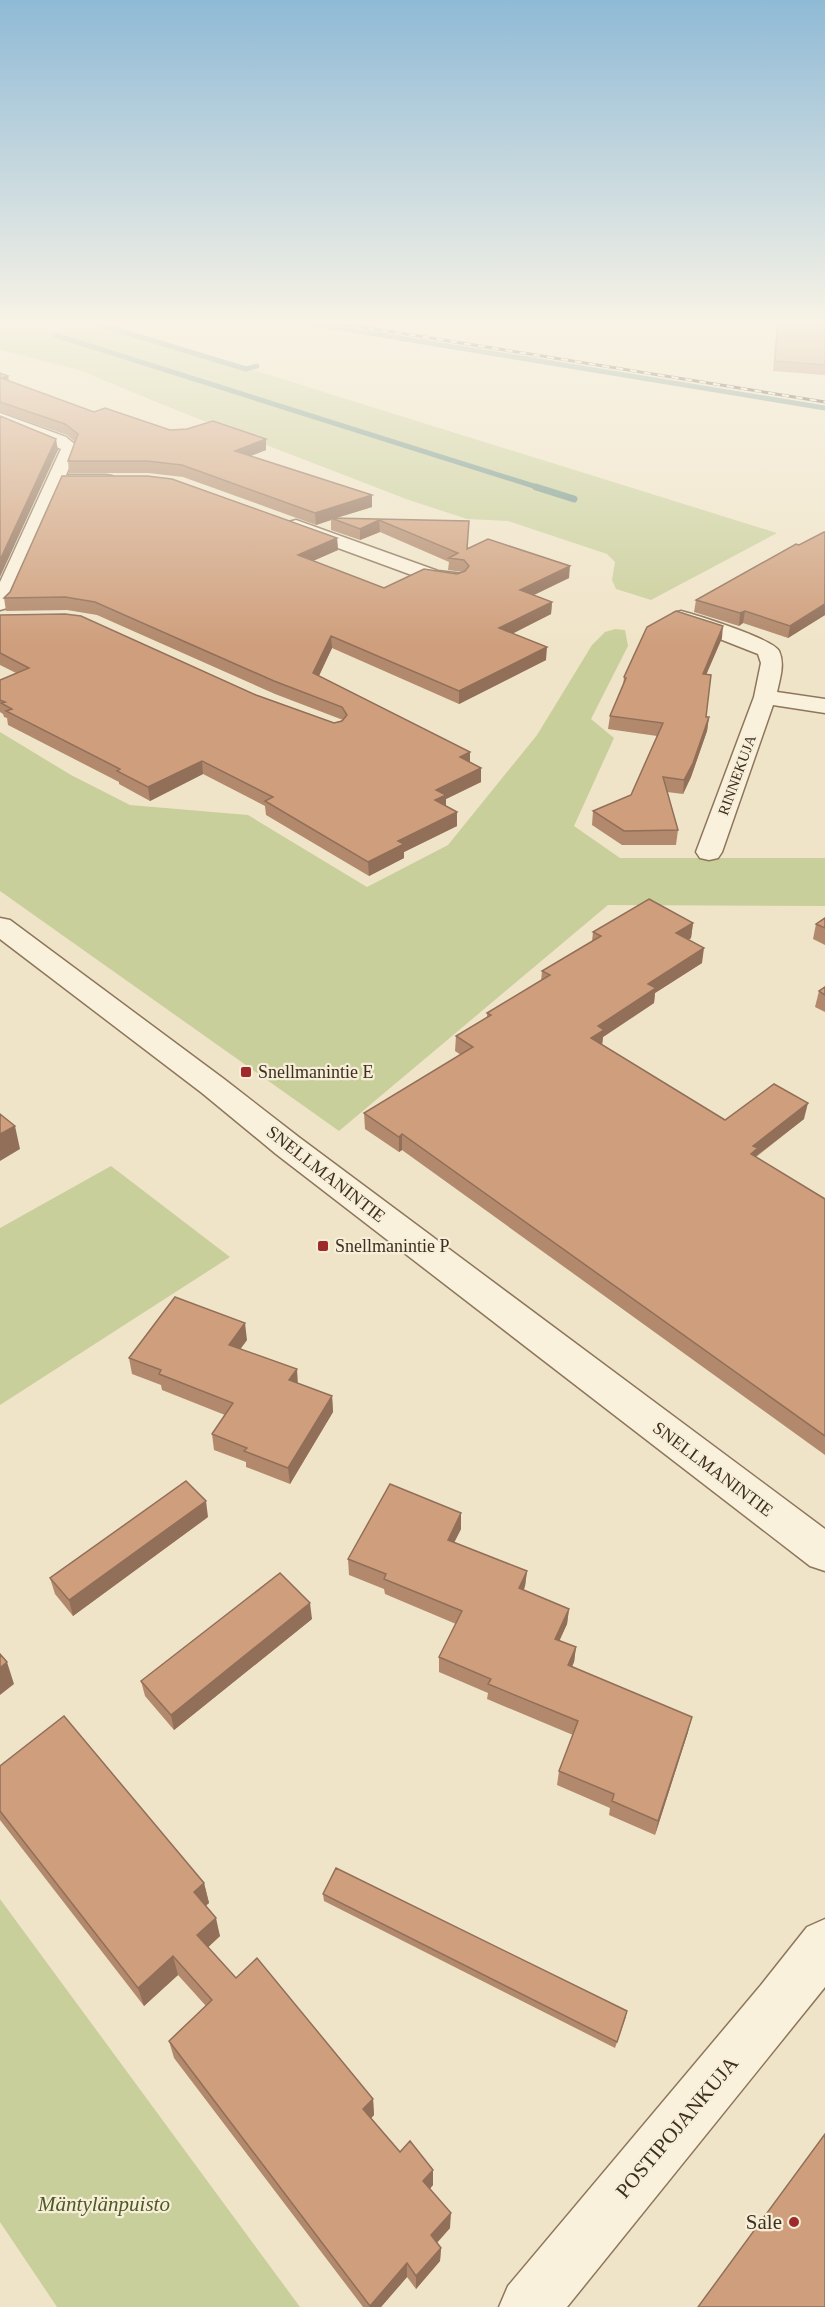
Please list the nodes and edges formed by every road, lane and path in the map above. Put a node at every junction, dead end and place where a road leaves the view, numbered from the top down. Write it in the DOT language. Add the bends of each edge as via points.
graph roads {
  1 [pos="28,429"];
  2 [pos="56,480"];
  3 [pos="125,480"];
  4 [pos="281,520"];
  5 [pos="456,579"];
  6 [pos="4,614"];
  7 [pos="678,616"];
  8 [pos="765,697"];
  9 [pos="825,706"];
  10 [pos="709,852"];
  11 [pos="0,926"];
  12 [pos="825,1553"];
  13 [pos="825,1946"];
  14 [pos="529,2307"];
  1 -- 2 [label="street" via="69,446"];
  2 -- 3 [label="street"];
  2 -- 6 [label="street"];
  4 -- 5 [label="street" via="435,577"];
  7 -- 8 [label="street, RINNEKUJA" via="768,651 772,663"];
  8 -- 9 [label="street"];
  8 -- 10 [label="street, RINNEKUJA"];
  11 -- 12 [label="street, SNELLMANINTIE"];
  13 -- 14 [label="street, POSTIPOJANKUJA"];
}
